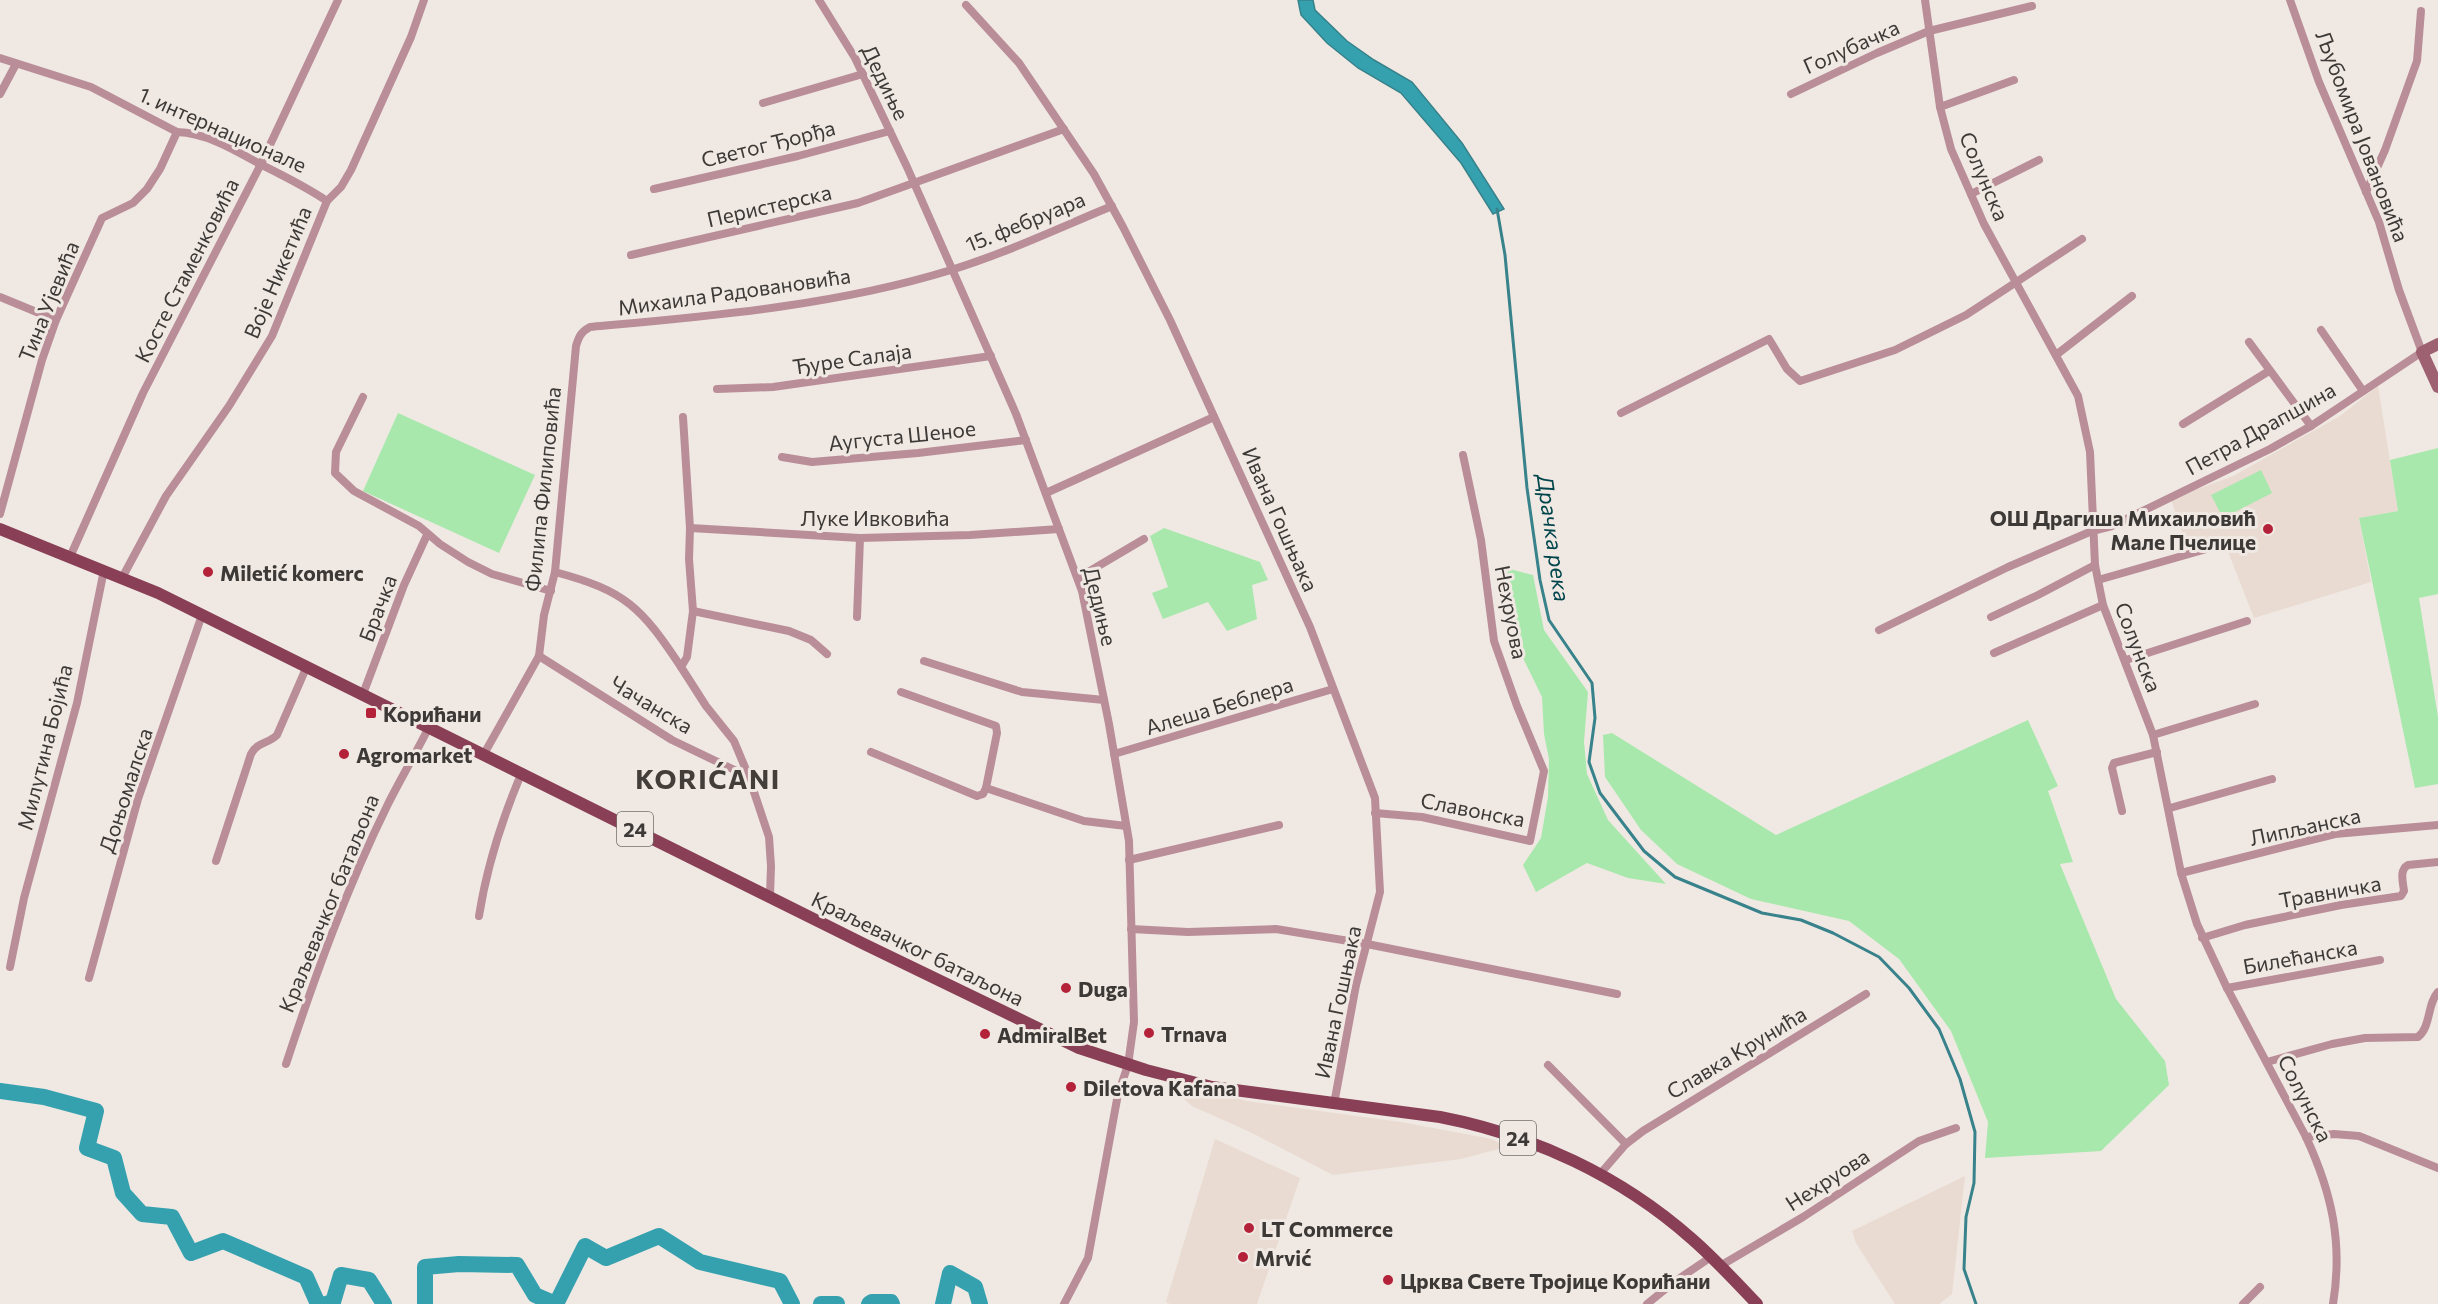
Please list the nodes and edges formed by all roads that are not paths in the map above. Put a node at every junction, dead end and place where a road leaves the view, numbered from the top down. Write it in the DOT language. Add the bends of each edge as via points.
graph roads {
  1 [pos="338,0"];
  2 [pos="424,0"];
  3 [pos="819,0"];
  4 [pos="1925,0"];
  5 [pos="2290,0"];
  6 [pos="966,5"];
  7 [pos="2032,6"];
  8 [pos="2421,12"];
  9 [pos="1929,32"];
  10 [pos="0,58"];
  11 [pos="16,64"];
  12 [pos="863,74"];
  13 [pos="2014,80"];
  14 [pos="0,94"];
  15 [pos="1791,94"];
  16 [pos="763,103"];
  17 [pos="1940,107"];
  18 [pos="1064,129"];
  19 [pos="890,131"];
  20 [pos="177,132"];
  21 [pos="2039,160"];
  22 [pos="261,164"];
  23 [pos="914,184"];
  24 [pos="654,189"];
  25 [pos="2366,192"];
  26 [pos="1971,194"];
  27 [pos="327,201"];
  28 [pos="1112,206"];
  29 [pos="2082,239"];
  30 [pos="631,255"];
  31 [pos="952,270"];
  32 [pos="2017,283"];
  33 [pos="2132,296"];
  34 [pos="0,297"];
  35 [pos="56,320"];
  36 [pos="590,327"];
  37 [pos="2321,330"];
  38 [pos="2249,342"];
  39 [pos="2438,344"];
  40 [pos="2422,352"];
  41 [pos="2056,355"];
  42 [pos="991,356"];
  43 [pos="2269,370"];
  44 [pos="2438,387"];
  45 [pos="717,389"];
  46 [pos="2363,391"];
  47 [pos="363,397"];
  48 [pos="1621,413"];
  49 [pos="683,417"];
  50 [pos="1214,417"];
  51 [pos="2183,424"];
  52 [pos="2311,426"];
  53 [pos="1026,440"];
  54 [pos="1463,455"];
  55 [pos="782,457"];
  56 [pos="1046,493"];
  57 [pos="0,514"];
  58 [pos="690,528"];
  59 [pos="0,529"];
  60 [pos="1059,529"];
  61 [pos="2092,531"];
  62 [pos="428,535"];
  63 [pos="860,538"];
  64 [pos="1144,539"];
  65 [pos="2217,546"];
  66 [pos="70,557"];
  67 [pos="2095,564"];
  68 [pos="104,570"];
  69 [pos="555,572"];
  70 [pos="122,578"];
  71 [pos="1078,578"];
  72 [pos="2098,580"];
  73 [pos="551,591"];
  74 [pos="2103,605"];
  75 [pos="693,611"];
  76 [pos="202,615"];
  77 [pos="857,617"];
  78 [pos="1991,617"];
  79 [pos="2247,621"];
  80 [pos="1879,630"];
  81 [pos="1994,653"];
  82 [pos="827,654"];
  83 [pos="538,656"];
  84 [pos="2126,660"];
  85 [pos="924,661"];
  86 [pos="307,666"];
  87 [pos="681,667"];
  88 [pos="1333,689"];
  89 [pos="901,692"];
  90 [pos="363,694"];
  91 [pos="1104,700"];
  92 [pos="2254,704"];
  93 [pos="429,727"];
  94 [pos="2153,735"];
  95 [pos="871,752"];
  96 [pos="2157,752"];
  97 [pos="484,754"];
  98 [pos="1114,754"];
  99 [pos="1544,771"];
  100 [pos="522,772"];
  101 [pos="749,777"];
  102 [pos="2272,779"];
  103 [pos="986,788"];
  104 [pos="2170,808"];
  105 [pos="2122,811"];
  106 [pos="1376,813"];
  107 [pos="1279,825"];
  108 [pos="2438,825"];
  109 [pos="1126,826"];
  110 [pos="1129,860"];
  111 [pos="216,861"];
  112 [pos="2438,862"];
  113 [pos="2181,873"];
  114 [pos="770,896"];
  115 [pos="479,916"];
  116 [pos="1131,929"];
  117 [pos="2202,938"];
  118 [pos="1367,944"];
  119 [pos="2380,960"];
  120 [pos="10,967"];
  121 [pos="89,978"];
  122 [pos="2227,988"];
  123 [pos="2438,992"];
  124 [pos="1617,994"];
  125 [pos="1866,994"];
  126 [pos="2267,1062"];
  127 [pos="286,1064"];
  128 [pos="1128,1065"];
  129 [pos="1548,1065"];
  130 [pos="1334,1104"];
  131 [pos="1956,1128"];
  132 [pos="2306,1137"];
  133 [pos="1626,1144"];
  134 [pos="2438,1168"];
  135 [pos="1600,1174"];
  136 [pos="1716,1261"];
  137 [pos="2260,1287"];
  138 [pos="1064,1304"];
  139 [pos="1647,1304"];
  140 [pos="1757,1304"];
  141 [pos="2243,1304"];
  142 [pos="2333,1304"];
  1 -- 22 [label="street, Косте Стаменковића"];
  2 -- 27 [label="street, Воје Никетића" via="351,170"];
  3 -- 12 [label="street, Дедиње"];
  4 -- 9 [label="street, Солунска"];
  5 -- 25 [label="street, Љубомира Јовановића" via="2319,82"];
  6 -- 18 [label="street, Ивана Гошњака" via="1019,63"];
  7 -- 9 [label="street, Голубачка"];
  8 -- 25 [label="street" via="2416,61"];
  9 -- 15 [label="street, Голубачка"];
  9 -- 17 [label="street, Солунска"];
  10 -- 11 [label="street, 1. интернационале"];
  11 -- 14 [label="street"];
  11 -- 20 [label="street, 1. интернационале" via="91,87"];
  12 -- 16 [label="street"];
  12 -- 19 [label="street, Дедиње"];
  13 -- 17 [label="street"];
  17 -- 26 [label="street, Солунска" via="1950,149"];
  18 -- 23 [label="street"];
  18 -- 28 [label="street, Ивана Гошњака"];
  19 -- 23 [label="street, Дедиње"];
  19 -- 24 [label="street, Светог Ђорђа"];
  20 -- 22 [label="street, 1. интернационале" via="201,136"];
  20 -- 35 [label="street, Тина Ујевића" via="147,189 133,203 102,218"];
  21 -- 26 [label="street"];
  22 -- 27 [label="street, 1. интернационале"];
  22 -- 66 [label="street, Косте Стаменковића" via="143,393"];
  23 -- 30 [label="street, Перистерска" via="858,203"];
  23 -- 31 [label="street, Дедиње"];
  25 -- 40 [label="street, Љубомира Јовановића"];
  26 -- 32 [label="street, Солунска"];
  27 -- 70 [label="street, Воје Никетића" via="272,336 166,496"];
  28 -- 31 [label="street, 15. фебруара"];
  28 -- 50 [label="street, Ивана Гошњака"];
  29 -- 32 [label="street"];
  31 -- 36 [label="street, Михаила Радовановића" via="803,304"];
  31 -- 42 [label="street, Дедиње"];
  32 -- 41 [label="street, Солунска"];
  32 -- 48 [label="street" via="1966,315 1895,350 1800,381 1787,369 1769,339"];
  33 -- 41 [label="street"];
  34 -- 35 [label="street"];
  35 -- 57 [label="street, Тина Ујевића"];
  36 -- 69 [label="street, Филипа Филиповића" via="579,336 576,346"];
  37 -- 46 [label="street"];
  38 -- 43 [label="street"];
  39 -- 40 [label="street, Петра Драпшина"];
  40 -- 44 [label="street, Љубомира Јовановића"];
  40 -- 46 [label="street, Петра Драпшина"];
  41 -- 61 [label="street, Солунска" via="2078,396 2088,436"];
  42 -- 45 [label="street, Ђуре Салаја" via="773,387"];
  42 -- 53 [label="street, Дедиње"];
  43 -- 51 [label="street"];
  43 -- 52 [label="street"];
  46 -- 52 [label="street, Петра Драпшина"];
  47 -- 62 [label="street" via="336,452 335,473 354,491 419,526"];
  49 -- 58 [label="street"];
  50 -- 56 [label="street"];
  50 -- 88 [label="street, Ивана Гошњака" via="1310,627"];
  52 -- 61 [label="street, Петра Драпшина" via="2112,526"];
  53 -- 55 [label="street, Аугуста Шеное" via="812,462"];
  53 -- 56 [label="street, Дедиње"];
  54 -- 99 [label="street, Нехруова" via="1481,540 1494,641"];
  56 -- 60 [label="street, Дедиње"];
  58 -- 63 [label="street, Луке Ивковића"];
  58 -- 75 [label="street" via="688,559"];
  59 -- 66 [label="main road, Краљевачког батаљона / 24"];
  60 -- 63 [label="street, Луке Ивковића"];
  60 -- 71 [label="street, Дедиње"];
  61 -- 67 [label="street, Солунска"];
  61 -- 80 [label="street, Петра Драпшина"];
  62 -- 73 [label="street" via="492,574"];
  62 -- 90 [label="street, Брачка" via="404,585"];
  63 -- 77 [label="street"];
  64 -- 71 [label="street"];
  65 -- 72 [label="street"];
  66 -- 68 [label="main road, Краљевачког батаљона / 24"];
  67 -- 72 [label="street, Солунска"];
  67 -- 78 [label="street"];
  68 -- 70 [label="main road, Краљевачког батаљона / 24"];
  68 -- 120 [label="street, Милутина Бојића" via="77,703"];
  69 -- 73 [label="street, Филипа Филиповића"];
  69 -- 87 [label="street" via="622,596 659,634"];
  70 -- 76 [label="main road, Краљевачког батаљона / 24"];
  71 -- 91 [label="street, Дедиње"];
  72 -- 74 [label="street, Солунска"];
  73 -- 83 [label="street, Филипа Филиповића"];
  74 -- 81 [label="street"];
  74 -- 84 [label="street, Солунска"];
  75 -- 82 [label="street" via="789,630"];
  75 -- 87 [label="street" via="687,657"];
  76 -- 86 [label="main road, Краљевачког батаљона / 24"];
  76 -- 121 [label="street, Доњомалска" via="138,800"];
  79 -- 84 [label="street"];
  83 -- 97 [label="street, Филипа Филиповића"];
  83 -- 101 [label="street, Чачанска" via="672,740"];
  84 -- 94 [label="street, Солунска"];
  85 -- 91 [label="street" via="1022,692"];
  86 -- 90 [label="main road, Краљевачког батаљона / 24"];
  86 -- 111 [label="street" via="277,735 259,744 251,754"];
  87 -- 101 [label="street" via="734,741"];
  88 -- 98 [label="street, Алеша Беблера"];
  88 -- 106 [label="street, Ивана Гошњака" via="1375,798"];
  89 -- 103 [label="street" via="996,726"];
  90 -- 93 [label="main road, Краљевачког батаљона / 24"];
  91 -- 98 [label="street, Дедиње"];
  92 -- 94 [label="street"];
  93 -- 97 [label="main road, Краљевачког батаљона / 24"];
  93 -- 127 [label="street, Краљевачког батаљона" via="388,804 345,901"];
  94 -- 96 [label="street, Солунска"];
  95 -- 103 [label="street" via="977,796"];
  96 -- 104 [label="street, Солунска"];
  96 -- 105 [label="street" via="2114,764"];
  97 -- 100 [label="main road, Краљевачког батаљона / 24"];
  98 -- 109 [label="street, Дедиње"];
  99 -- 106 [label="street, Славонска" via="1530,841 1422,817"];
  100 -- 114 [label="main road, Краљевачког батаљона / 24"];
  100 -- 115 [label="street" via="503,818"];
  101 -- 114 [label="street" via="769,837"];
  102 -- 104 [label="street"];
  103 -- 109 [label="street" via="1084,820"];
  104 -- 113 [label="street, Солунска"];
  106 -- 118 [label="street, Ивана Гошњака" via="1380,892"];
  107 -- 110 [label="street"];
  108 -- 113 [label="street, Липљанска" via="2335,834"];
  109 -- 110 [label="street, Дедиње"];
  110 -- 116 [label="street, Дедиње"];
  112 -- 117 [label="street, Травничка" via="2404,867 2401,896 2245,925"];
  113 -- 117 [label="street, Солунска"];
  114 -- 128 [label="main road, Краљевачког батаљона / 24" via="1039,1030"];
  116 -- 118 [label="street" via="1276,929"];
  116 -- 128 [label="street, Дедиње" via="1134,1022"];
  117 -- 122 [label="street, Солунска"];
  118 -- 124 [label="street"];
  118 -- 130 [label="street, Ивана Гошњака"];
  119 -- 122 [label="street, Билећанска"];
  122 -- 126 [label="street, Солунска"];
  123 -- 126 [label="street" via="2418,1037 2365,1038"];
  125 -- 133 [label="street, Славка Крунића"];
  126 -- 132 [label="street, Солунска"];
  128 -- 130 [label="main road, Краљевачког батаљона / 24" via="1212,1087"];
  128 -- 138 [label="street, Дедиње" via="1113,1118 1088,1258"];
  129 -- 133 [label="street"];
  130 -- 135 [label="main road, Краљевачког батаљона / 24" via="1470,1123 1526,1141"];
  131 -- 136 [label="street, Нехруова" via="1919,1141 1803,1217"];
  132 -- 134 [label="street" via="2359,1136"];
  132 -- 142 [label="street, Солунска" via="2333,1213 2338,1266"];
  133 -- 135 [label="street, Славка Крунића"];
  135 -- 136 [label="main road, Краљевачког батаљона / 24" via="1658,1211"];
  136 -- 139 [label="street, Нехруова" via="1674,1282"];
  136 -- 140 [label="main road, Краљевачког батаљона / 24"];
  137 -- 141 [label="street"];
}
